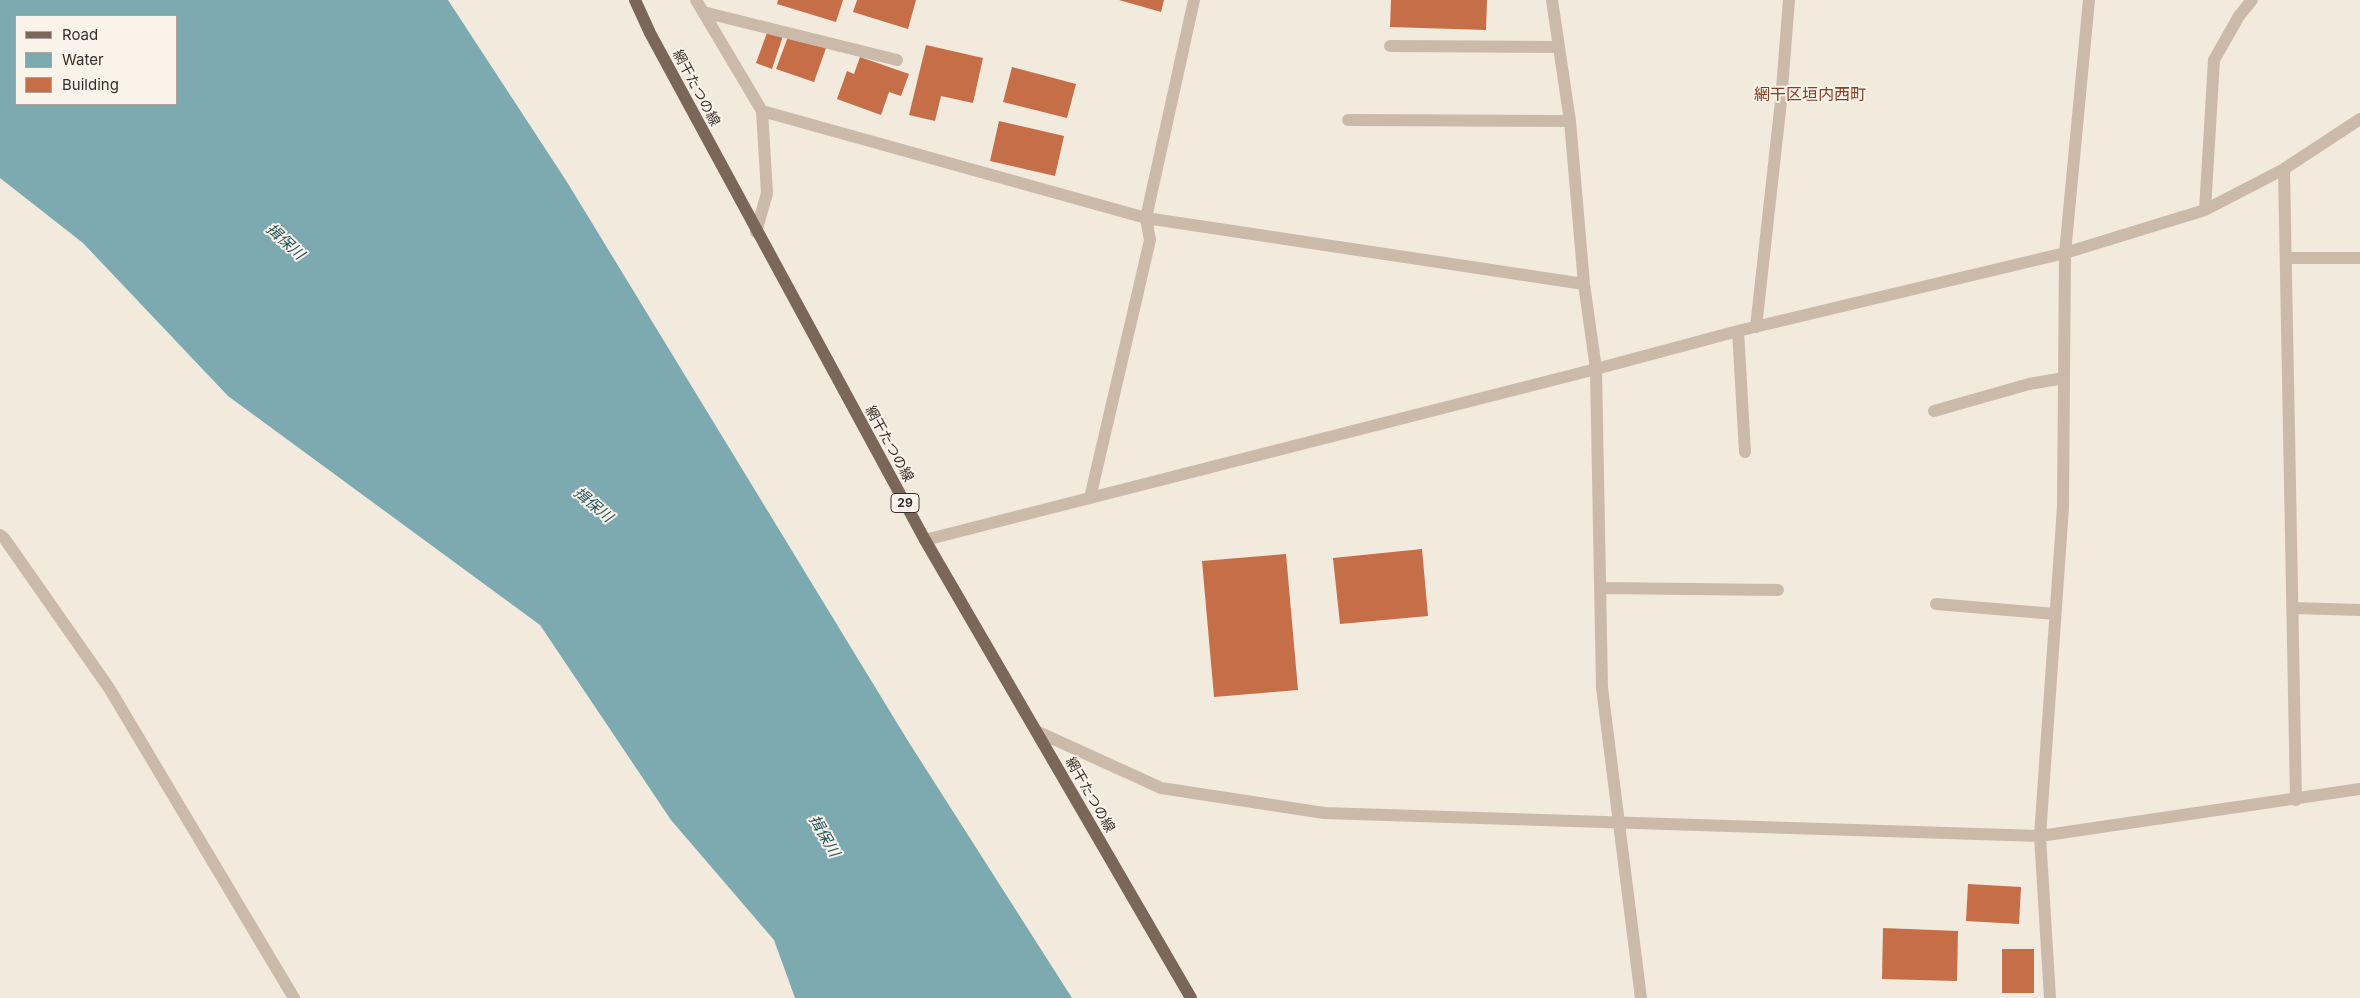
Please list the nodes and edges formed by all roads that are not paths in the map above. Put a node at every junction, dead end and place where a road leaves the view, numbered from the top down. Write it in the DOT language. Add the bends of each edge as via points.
graph roads {
  1 [pos="635,0"];
  2 [pos="696,0"];
  3 [pos="1194,0"];
  4 [pos="1552,0"];
  5 [pos="1789,0"];
  6 [pos="2089,0"];
  7 [pos="2252,0"];
  8 [pos="703,12"];
  9 [pos="1390,46"];
  10 [pos="1559,47"];
  11 [pos="898,60"];
  12 [pos="762,112"];
  13 [pos="2360,119"];
  14 [pos="1348,120"];
  15 [pos="1570,121"];
  16 [pos="2284,169"];
  17 [pos="2205,210"];
  18 [pos="1146,218"];
  19 [pos="756,232"];
  20 [pos="2065,253"];
  21 [pos="2286,258"];
  22 [pos="2360,258"];
  23 [pos="1584,284"];
  24 [pos="1756,327"];
  25 [pos="1738,331"];
  26 [pos="1596,369"];
  27 [pos="2064,378"];
  28 [pos="1934,411"];
  29 [pos="1745,452"];
  30 [pos="1090,498"];
  31 [pos="0,534"];
  32 [pos="925,540"];
  33 [pos="1600,588"];
  34 [pos="1778,590"];
  35 [pos="1936,604"];
  36 [pos="2293,608"];
  37 [pos="2360,610"];
  38 [pos="2055,614"];
  39 [pos="1036,731"];
  40 [pos="2360,789"];
  41 [pos="2296,800"];
  42 [pos="1619,821"];
  43 [pos="2040,836"];
  44 [pos="294,998"];
  45 [pos="1191,998"];
  46 [pos="1641,998"];
  47 [pos="2050,998"];
  1 -- 19 [label="main road, 網干たつの線 / 29"];
  2 -- 8 [label="street"];
  3 -- 18 [label="street"];
  4 -- 10 [label="street"];
  5 -- 24 [label="street" via="1782,101"];
  6 -- 20 [label="street"];
  7 -- 17 [label="street" via="2238,16 2214,60"];
  8 -- 11 [label="street"];
  8 -- 12 [label="street"];
  9 -- 10 [label="street"];
  10 -- 15 [label="street"];
  12 -- 18 [label="street"];
  12 -- 19 [label="street" via="767,193"];
  13 -- 16 [label="street"];
  14 -- 15 [label="street"];
  15 -- 23 [label="street"];
  16 -- 17 [label="street"];
  16 -- 21 [label="street"];
  17 -- 20 [label="street"];
  18 -- 23 [label="street"];
  18 -- 30 [label="street" via="1150,240"];
  19 -- 32 [label="main road, 網干たつの線 / 29"];
  20 -- 24 [label="street"];
  20 -- 27 [label="street"];
  21 -- 22 [label="street"];
  21 -- 36 [label="street"];
  23 -- 26 [label="street"];
  24 -- 25 [label="street"];
  25 -- 26 [label="street"];
  25 -- 29 [label="street"];
  26 -- 30 [label="street"];
  26 -- 33 [label="street"];
  27 -- 28 [label="street" via="2029,384"];
  27 -- 38 [label="street" via="2063,506"];
  30 -- 32 [label="street"];
  31 -- 44 [label="street" via="109,688"];
  32 -- 39 [label="main road, 網干たつの線 / 29"];
  33 -- 34 [label="street"];
  33 -- 42 [label="street" via="1602,688"];
  35 -- 38 [label="street"];
  36 -- 37 [label="street"];
  36 -- 41 [label="street"];
  38 -- 43 [label="street"];
  39 -- 42 [label="street" via="1161,788 1324,813"];
  39 -- 45 [label="main road, 網干たつの線 / 29"];
  40 -- 41 [label="street"];
  41 -- 43 [label="street"];
  42 -- 43 [label="street"];
  42 -- 46 [label="street"];
  43 -- 47 [label="street"];
}
